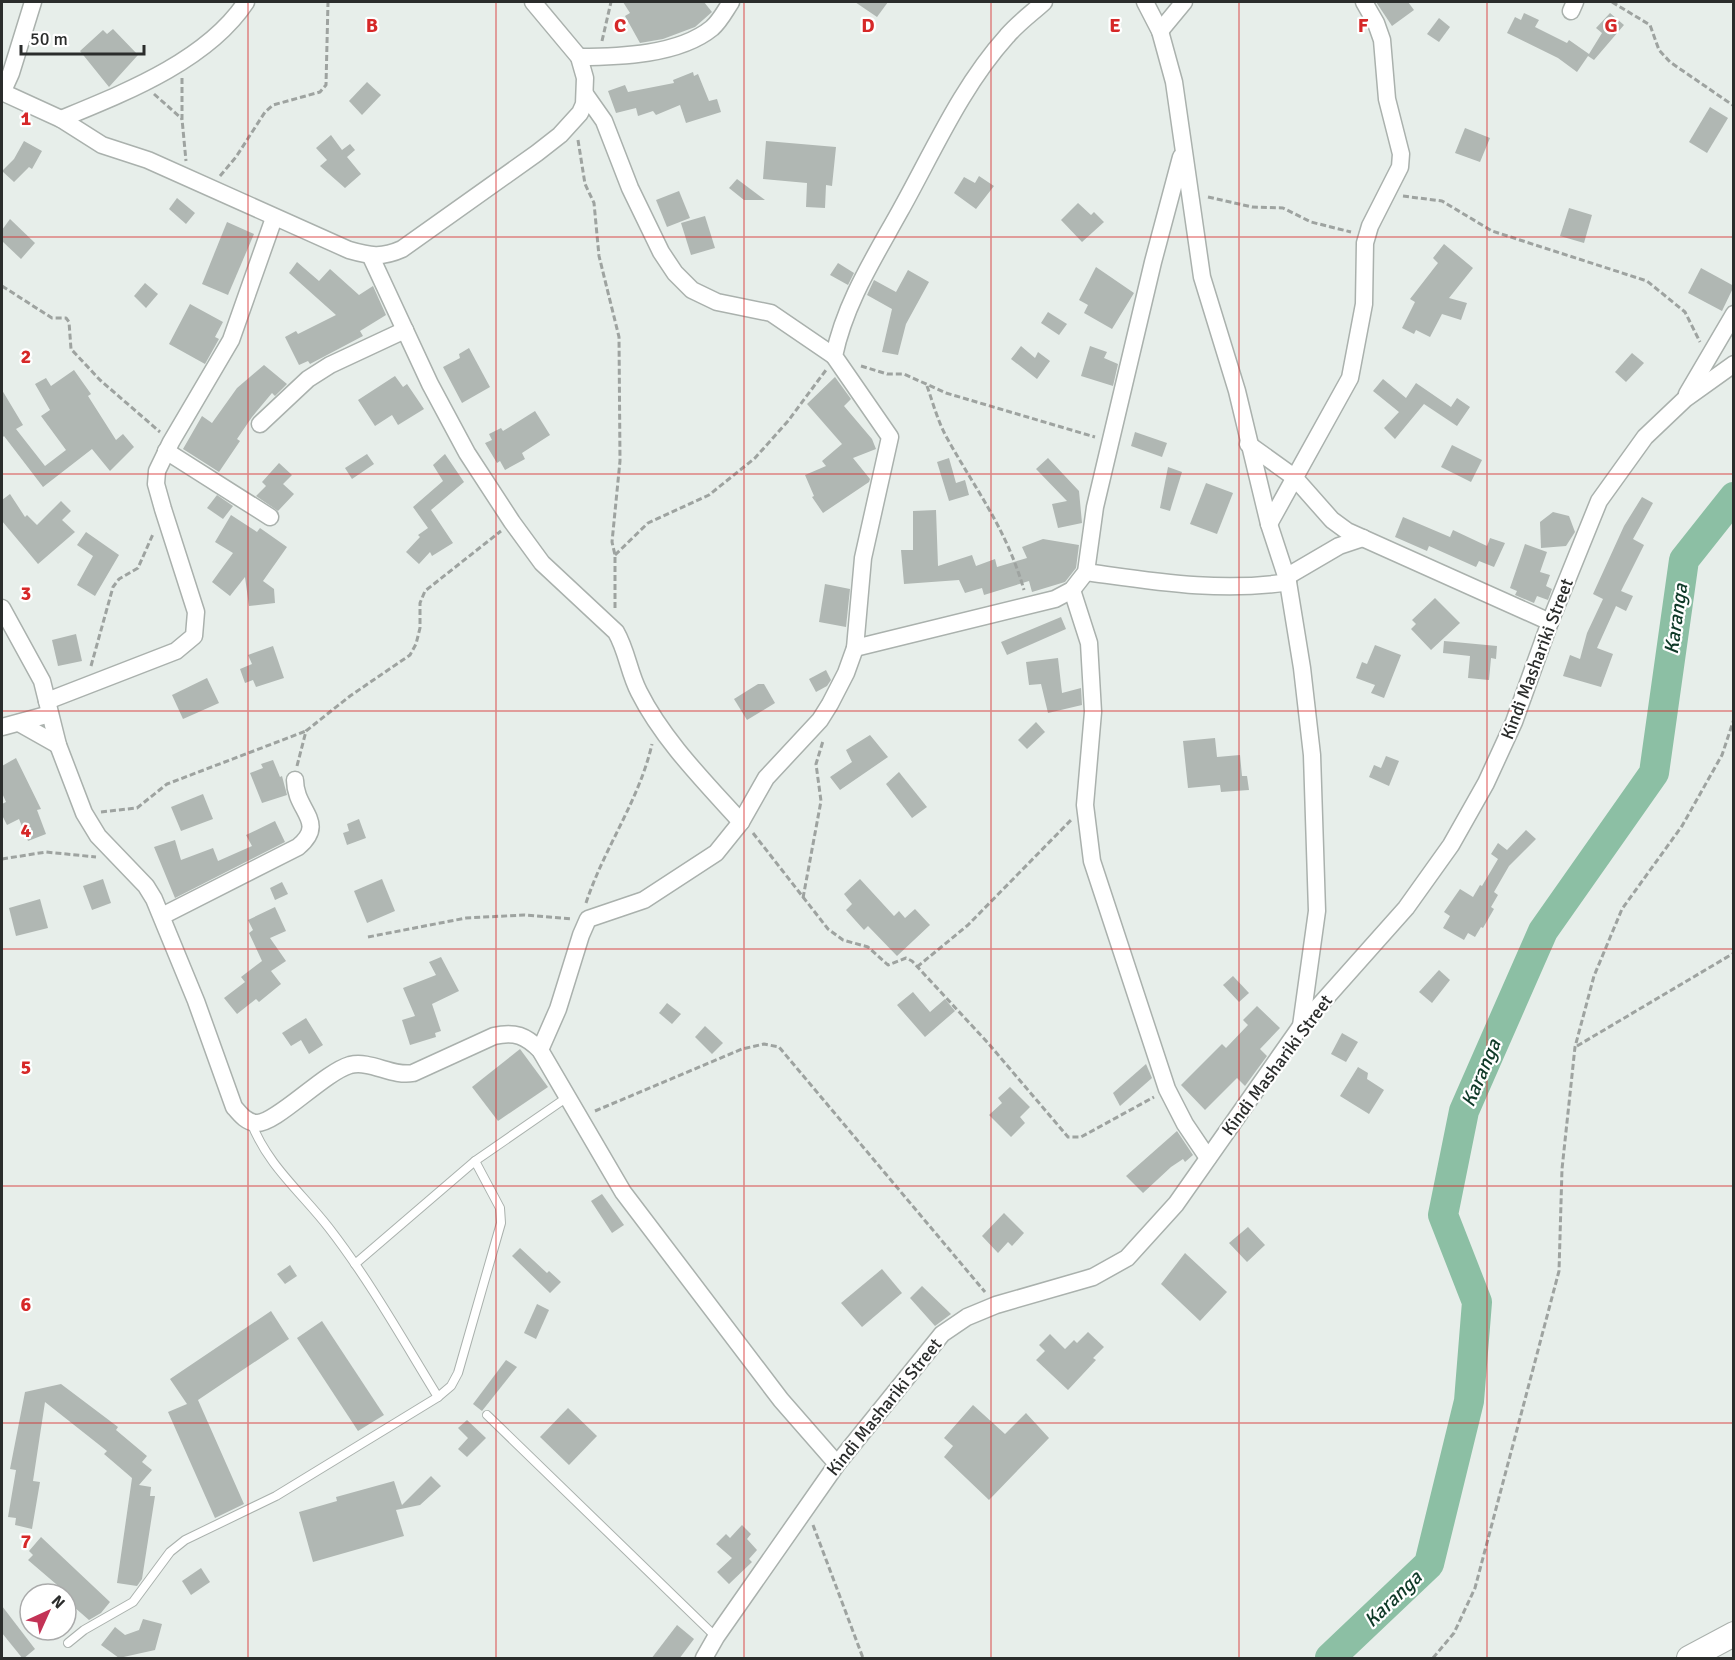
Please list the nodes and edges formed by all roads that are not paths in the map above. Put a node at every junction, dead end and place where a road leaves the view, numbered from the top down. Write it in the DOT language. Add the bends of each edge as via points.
graph roads {
  1 [pos="33,2"];
  2 [pos="246,2"];
  3 [pos="533,2"];
  4 [pos="731,2"];
  5 [pos="1044,2"];
  6 [pos="1145,2"];
  7 [pos="1184,2"];
  8 [pos="1364,2"];
  9 [pos="1160,31"];
  10 [pos="579,57"];
  11 [pos="7,73"];
  12 [pos="2,92"];
  13 [pos="585,94"];
  14 [pos="61,119"];
  15 [pos="1183,150"];
  16 [pos="274,218"];
  17 [pos="371,257"];
  18 [pos="1734,314"];
  19 [pos="405,330"];
  20 [pos="835,353"];
  21 [pos="1734,364"];
  22 [pos="1685,399"];
  23 [pos="260,424"];
  24 [pos="1248,444"];
  25 [pos="169,446"];
  26 [pos="1294,477"];
  27 [pos="270,517"];
  28 [pos="1269,524"];
  29 [pos="1363,538"];
  30 [pos="1086,572"];
  31 [pos="1287,579"];
  32 [pos="1072,591"];
  33 [pos="2,608"];
  34 [pos="1550,622"];
  35 [pos="855,648"];
  36 [pos="49,707"];
  37 [pos="18,723"];
  38 [pos="2,727"];
  39 [pos="58,745"];
  40 [pos="295,780"];
  41 [pos="742,819"];
  42 [pos="162,916"];
  43 [pos="1301,1026"];
  44 [pos="540,1050"];
  45 [pos="566,1098"];
  46 [pos="251,1122"];
  47 [pos="1208,1158"];
  48 [pos="475,1161"];
  49 [pos="355,1264"];
  50 [pos="438,1397"];
  51 [pos="488,1415"];
  52 [pos="837,1464"];
  53 [pos="1734,1634"];
  54 [pos="716,1636"];
  55 [pos="69,1643"];
  56 [pos="704,1659"];
  57 [pos="1689,1659"];
  1 -- 11 [label="street"];
  2 -- 14 [label="street" via="227,27 146,83"];
  3 -- 10 [label="street"];
  4 -- 10 [label="street" via="711,29 665,49 632,56"];
  5 -- 20 [label="street" via="1007,35 953,114 860,283"];
  6 -- 9 [label="street"];
  7 -- 9 [label="street"];
  8 -- 26 [label="street" via="1382,40 1387,99 1401,154 1400,167 1368,236 1364,304 1350,378"];
  9 -- 15 [label="street" via="1174,82"];
  10 -- 13 [label="street"];
  11 -- 12 [label="street"];
  12 -- 14 [label="street"];
  13 -- 17 [label="street" via="576,120 537,153 402,249 387,256"];
  13 -- 20 [label="street" via="604,121 630,188 675,273 692,290 717,302 771,313"];
  14 -- 16 [label="street" via="102,145 148,160"];
  15 -- 24 [label="street" via="1202,278 1238,391"];
  15 -- 30 [label="street" via="1095,507"];
  16 -- 17 [label="street"];
  16 -- 25 [label="street" via="231,340"];
  17 -- 19 [label="street"];
  18 -- 22 [label="street"];
  19 -- 23 [label="street" via="322,369"];
  19 -- 41 [label="street" via="467,453 512,522 542,563 616,632 638,691 657,722 699,776"];
  20 -- 35 [label="street" via="890,437 863,558"];
  21 -- 22 [label="street, Kindi Mashariki Street"];
  22 -- 34 [label="street, Kindi Mashariki Street" via="1645,437 1599,501"];
  24 -- 26 [label="street"];
  24 -- 28 [label="street"];
  25 -- 27 [label="street"];
  25 -- 36 [label="street" via="156,478 192,596 196,630 188,643 176,651 81,687"];
  26 -- 28 [label="street"];
  26 -- 29 [label="street" via="1332,520"];
  28 -- 31 [label="street"];
  29 -- 31 [label="street" via="1339,546"];
  29 -- 34 [label="street"];
  30 -- 31 [label="street" via="1176,584 1240,587"];
  30 -- 32 [label="street"];
  31 -- 43 [label="street" via="1312,755 1316,843 1317,910"];
  32 -- 35 [label="street" via="1029,606"];
  32 -- 47 [label="street" via="1089,643 1093,712 1085,805 1092,861 1167,1089"];
  33 -- 36 [label="street" via="42,681"];
  34 -- 43 [label="street, Kindi Mashariki Street" via="1514,722 1451,845 1406,908"];
  35 -- 41 [label="street" via="846,673 819,720 766,778"];
  36 -- 37 [label="street"];
  36 -- 39 [label="street"];
  37 -- 38 [label="street"];
  37 -- 39 [label="street"];
  39 -- 42 [label="street" via="84,813 98,836 146,886"];
  40 -- 42 [label="street" via="298,800 311,823 310,836 279,857"];
  41 -- 44 [label="street" via="716,853 644,900 584,919 558,1009"];
  42 -- 46 [label="street" via="234,1107"];
  43 -- 47 [label="street, Kindi Mashariki Street"];
  44 -- 45 [label="street"];
  44 -- 46 [label="street" via="530,1040 508,1032 405,1075 365,1064 351,1065 322,1079 266,1122"];
  45 -- 48 [label="lane"];
  45 -- 52 [label="street" via="623,1192 781,1400"];
  46 -- 49 [label="lane" via="265,1154 329,1227"];
  47 -- 52 [label="street, Kindi Mashariki Street" via="1176,1204 1127,1258 1093,1277 996,1305 967,1317 942,1334"];
  48 -- 49 [label="lane"];
  48 -- 50 [label="lane" via="501,1208 501,1223 458,1373"];
  49 -- 50 [label="lane"];
  50 -- 55 [label="lane" via="276,1496 185,1540 170,1552 133,1602"];
  51 -- 54 [label="lane"];
  52 -- 54 [label="street, Kindi Mashariki Street"];
  53 -- 57 [label="street"];
  54 -- 56 [label="street, Kindi Mashariki Street"];
}
